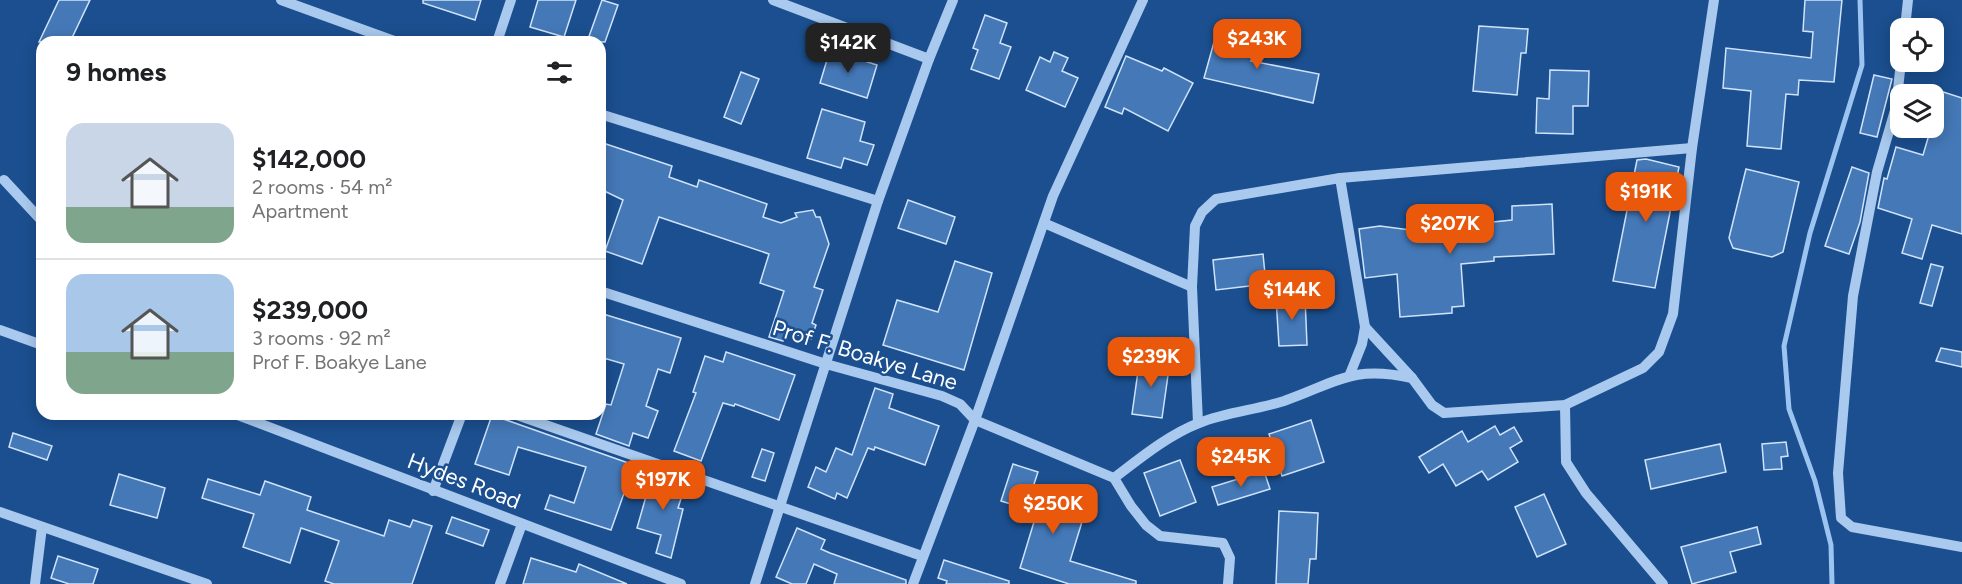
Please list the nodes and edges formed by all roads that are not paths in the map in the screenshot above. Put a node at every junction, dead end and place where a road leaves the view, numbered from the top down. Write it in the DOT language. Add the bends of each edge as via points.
graph roads {
  1 [pos="281,0"];
  2 [pos="511,0"];
  3 [pos="773,0"];
  4 [pos="953,0"];
  5 [pos="1143,0"];
  6 [pos="1714,0"];
  7 [pos="1908,0"];
  8 [pos="1906,18"];
  9 [pos="380,36"];
  10 [pos="499,36"];
  11 [pos="928,59"];
  12 [pos="1900,72"];
  13 [pos="606,116"];
  14 [pos="1692,148"];
  15 [pos="1340,178"];
  16 [pos="4,180"];
  17 [pos="878,201"];
  18 [pos="36,215"];
  19 [pos="1044,223"];
  20 [pos="1192,287"];
  21 [pos="606,293"];
  22 [pos="1365,327"];
  23 [pos="0,330"];
  24 [pos="36,343"];
  25 [pos="826,364"];
  26 [pos="1350,374"];
  27 [pos="1412,378"];
  28 [pos="1565,405"];
  29 [pos="250,420"];
  30 [pos="460,420"];
  31 [pos="532,420"];
  32 [pos="975,420"];
  33 [pos="1198,423"];
  34 [pos="1114,478"];
  35 [pos="433,491"];
  36 [pos="780,504"];
  37 [pos="0,512"];
  38 [pos="522,524"];
  39 [pos="42,527"];
  40 [pos="1962,547"];
  41 [pos="922,556"];
  42 [pos="35,584"];
  43 [pos="207,584"];
  44 [pos="500,584"];
  45 [pos="681,584"];
  46 [pos="755,584"];
  47 [pos="913,584"];
  48 [pos="1228,584"];
  49 [pos="1663,584"];
  1 -- 9 [label="street"];
  2 -- 10 [label="street"];
  3 -- 11 [label="street"];
  4 -- 11 [label="street"];
  5 -- 19 [label="street"];
  6 -- 14 [label="street"];
  7 -- 8 [label="street"];
  11 -- 17 [label="street"];
  12 -- 40 [label="street" via="1896,107 1877,172 1853,296 1838,473 1841,518 1852,527"];
  13 -- 17 [label="street"];
  14 -- 15 [label="street"];
  14 -- 28 [label="street" via="1672,314 1659,352 1643,368"];
  15 -- 20 [label="street" via="1216,199 1202,212 1195,226"];
  15 -- 22 [label="street"];
  16 -- 18 [label="street"];
  17 -- 25 [label="street"];
  19 -- 20 [label="street"];
  19 -- 32 [label="street"];
  20 -- 33 [label="street"];
  21 -- 25 [label="street, Prof F. Boakye Lane"];
  22 -- 26 [label="street"];
  22 -- 27 [label="street"];
  23 -- 24 [label="street"];
  25 -- 32 [label="street, Prof F. Boakye Lane" via="942,396 960,404"];
  25 -- 36 [label="street"];
  26 -- 27 [label="street" via="1376,372"];
  26 -- 33 [label="street" via="1283,401"];
  27 -- 28 [label="street" via="1432,405 1444,413"];
  28 -- 49 [label="street" via="1566,462 1586,493"];
  29 -- 35 [label="street, Hydes Road"];
  30 -- 35 [label="street"];
  31 -- 36 [label="street"];
  32 -- 34 [label="street, Prof F. Boakye Lane"];
  32 -- 41 [label="street"];
  33 -- 34 [label="street"];
  34 -- 48 [label="street" via="1136,512 1161,536 1223,543 1230,558"];
  35 -- 38 [label="street, Hydes Road"];
  36 -- 41 [label="street"];
  36 -- 46 [label="street"];
  37 -- 39 [label="street"];
  38 -- 44 [label="street"];
  38 -- 45 [label="street, Hydes Road"];
  39 -- 42 [label="street"];
  39 -- 43 [label="street"];
  41 -- 47 [label="street"];
}
